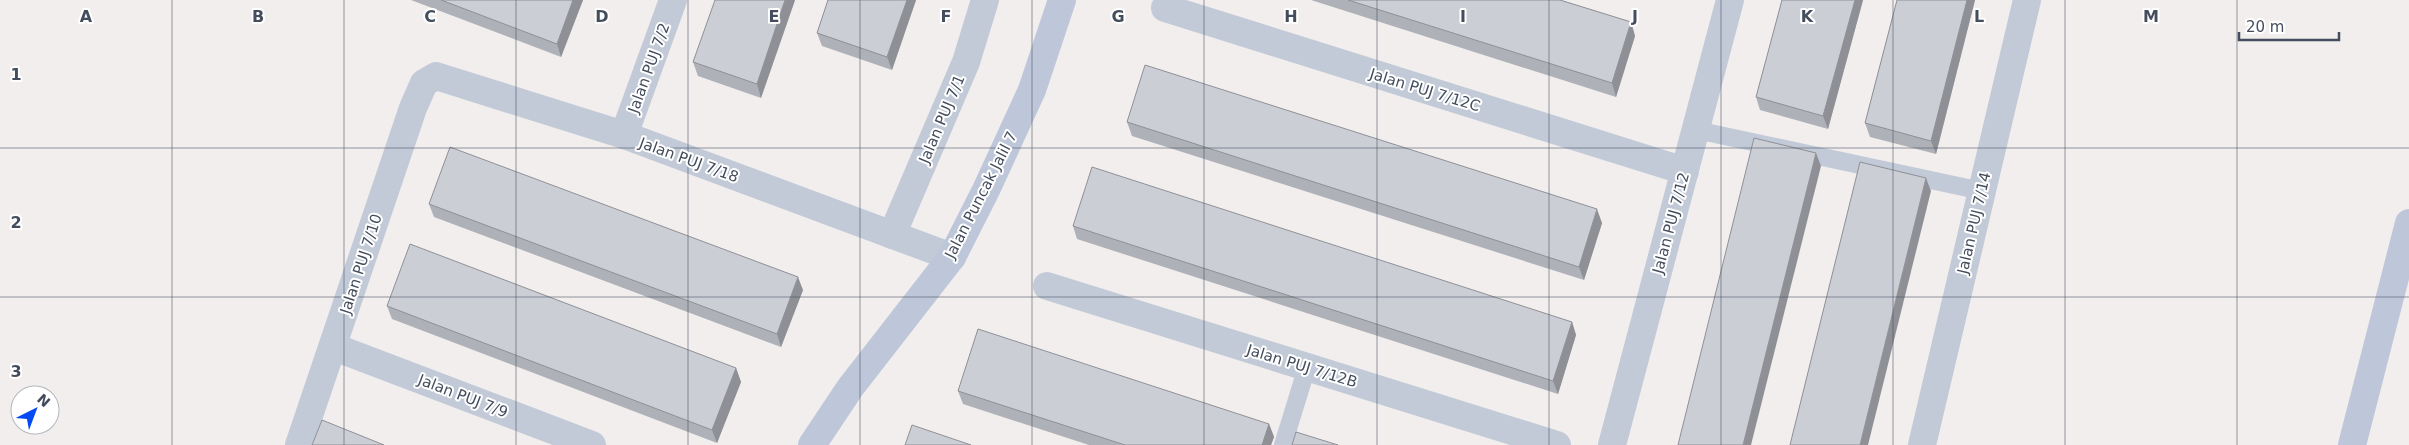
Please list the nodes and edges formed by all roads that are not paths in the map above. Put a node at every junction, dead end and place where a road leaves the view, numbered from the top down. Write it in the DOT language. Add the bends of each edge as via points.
graph roads {
  1 [pos="673,0"];
  2 [pos="985,0"];
  3 [pos="1062,0"];
  4 [pos="1730,0"];
  5 [pos="2027,0"];
  6 [pos="1165,8"];
  7 [pos="424,83"];
  8 [pos="1696,130"];
  9 [pos="624,136"];
  10 [pos="1685,171"];
  11 [pos="1982,191"];
  12 [pos="2409,223"];
  13 [pos="892,235"];
  14 [pos="952,257"];
  15 [pos="1047,286"];
  16 [pos="334,347"];
  17 [pos="1307,367"];
  18 [pos="299,445"];
  19 [pos="592,445"];
  20 [pos="812,445"];
  21 [pos="1283,445"];
  22 [pos="1557,445"];
  23 [pos="1612,445"];
  24 [pos="1922,445"];
  25 [pos="2352,445"];
  1 -- 9 [label="street, Jalan PUJ 7/2"];
  2 -- 13 [label="street, Jalan PUJ 7/1" via="966,62"];
  3 -- 14 [label="street, Jalan Puncak Jalil 7" via="1032,90"];
  4 -- 8 [label="street, Jalan PUJ 7/12"];
  5 -- 11 [label="street, Jalan PUJ 7/14"];
  6 -- 10 [label="street, Jalan PUJ 7/12C"];
  7 -- 9 [label="street, Jalan PUJ 7/18" via="436,76"];
  7 -- 16 [label="street, Jalan PUJ 7/10"];
  8 -- 10 [label="street, Jalan PUJ 7/12"];
  8 -- 11 [label="lane"];
  9 -- 13 [label="street, Jalan PUJ 7/18"];
  10 -- 23 [label="street, Jalan PUJ 7/12"];
  11 -- 24 [label="street, Jalan PUJ 7/14"];
  12 -- 25 [label="street"];
  13 -- 14 [label="street, Jalan PUJ 7/18"];
  14 -- 20 [label="street, Jalan Puncak Jalil 7" via="850,388"];
  15 -- 17 [label="street, Jalan PUJ 7/12B"];
  16 -- 18 [label="street, Jalan PUJ 7/10"];
  16 -- 19 [label="street, Jalan PUJ 7/9"];
  17 -- 21 [label="lane"];
  17 -- 22 [label="street, Jalan PUJ 7/12B"];
}
